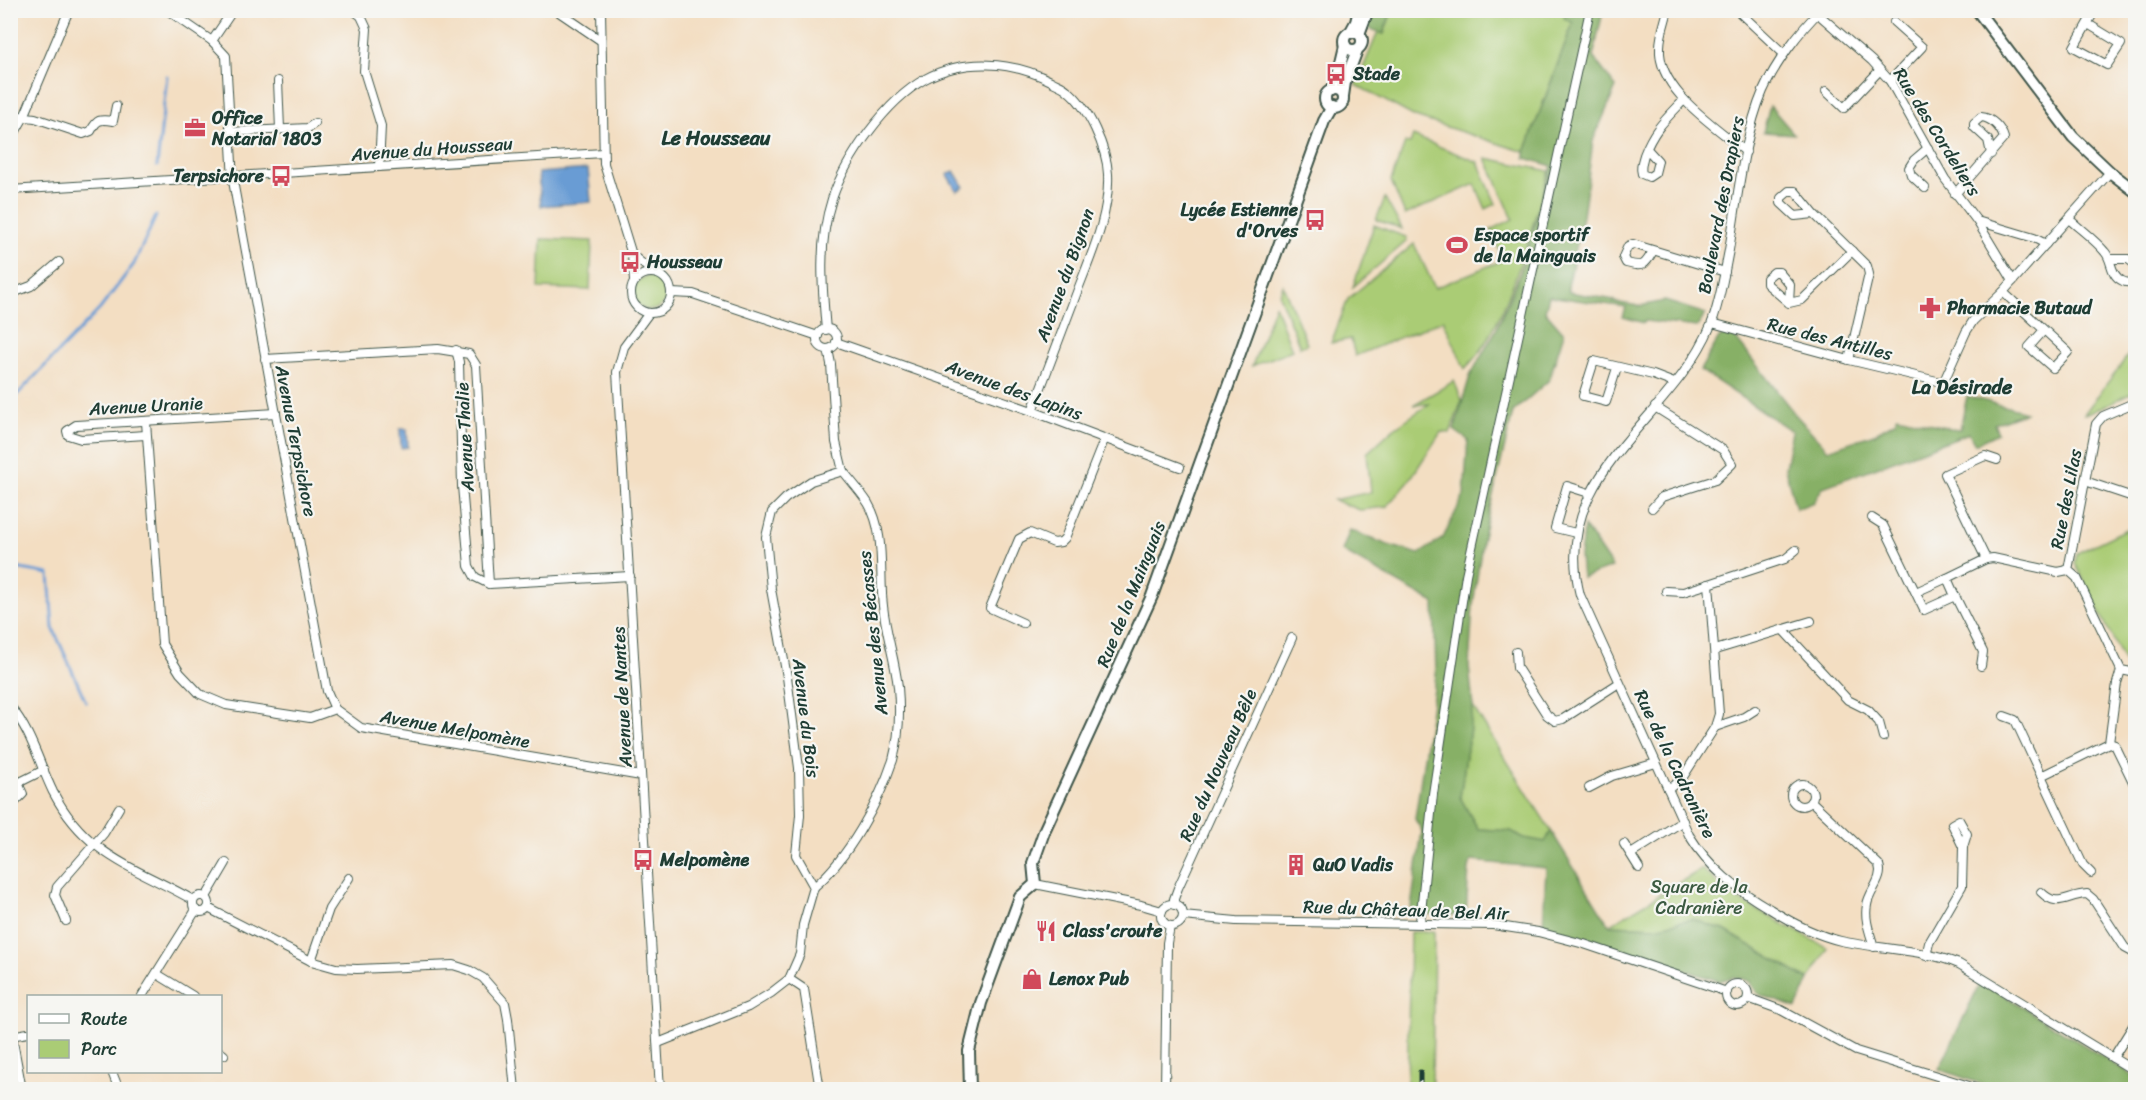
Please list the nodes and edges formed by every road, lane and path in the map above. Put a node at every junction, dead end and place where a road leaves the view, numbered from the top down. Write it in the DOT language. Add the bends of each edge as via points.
graph roads {
  1 [pos="69,10"];
  2 [pos="167,10"];
  3 [pos="233,10"];
  4 [pos="353,10"];
  5 [pos="556,10"];
  6 [pos="601,10"];
  7 [pos="1359,10"];
  8 [pos="1368,10"];
  9 [pos="1590,10"];
  10 [pos="1668,10"];
  11 [pos="1737,10"];
  12 [pos="1977,10"];
  13 [pos="2095,10"];
  14 [pos="1819,12"];
  15 [pos="1893,22"];
  16 [pos="2088,24"];
  17 [pos="1355,34"];
  18 [pos="600,40"];
  19 [pos="212,41"];
  20 [pos="1345,45"];
  21 [pos="1357,50"];
  22 [pos="1784,54"];
  23 [pos="1880,70"];
  24 [pos="278,81"];
  25 [pos="1890,81"];
  26 [pos="1331,91"];
  27 [pos="1826,91"];
  28 [pos="1343,96"];
  29 [pos="1684,100"];
  30 [pos="116,106"];
  31 [pos="1332,107"];
  32 [pos="10,115"];
  33 [pos="24,117"];
  34 [pos="315,123"];
  35 [pos="280,129"];
  36 [pos="231,132"];
  37 [pos="10,141"];
  38 [pos="1928,148"];
  39 [pos="1647,149"];
  40 [pos="1746,152"];
  41 [pos="603,153"];
  42 [pos="1991,154"];
  43 [pos="379,167"];
  44 [pos="2110,172"];
  45 [pos="232,177"];
  46 [pos="1925,188"];
  47 [pos="10,190"];
  48 [pos="2136,192"];
  49 [pos="1955,194"];
  50 [pos="1814,214"];
  51 [pos="2069,219"];
  52 [pos="1977,221"];
  53 [pos="2046,244"];
  54 [pos="1653,251"];
  55 [pos="1852,251"];
  56 [pos="632,255"];
  57 [pos="2110,259"];
  58 [pos="59,262"];
  59 [pos="2136,265"];
  60 [pos="1725,272"];
  61 [pos="654,273"];
  62 [pos="2136,280"];
  63 [pos="634,281"];
  64 [pos="2013,281"];
  65 [pos="2003,292"];
  66 [pos="670,293"];
  67 [pos="10,294"];
  68 [pos="1789,303"];
  69 [pos="648,313"];
  70 [pos="1712,323"];
  71 [pos="826,330"];
  72 [pos="2044,330"];
  73 [pos="818,336"];
  74 [pos="836,342"];
  75 [pos="828,349"];
  76 [pos="456,350"];
  77 [pos="265,359"];
  78 [pos="1849,360"];
  79 [pos="1617,368"];
  80 [pos="1674,383"];
  81 [pos="2136,402"];
  82 [pos="1655,406"];
  83 [pos="1032,411"];
  84 [pos="276,413"];
  85 [pos="146,422"];
  86 [pos="146,435"];
  87 [pos="1104,440"];
  88 [pos="1996,460"];
  89 [pos="1180,467"];
  90 [pos="843,471"];
  91 [pos="2085,481"];
  92 [pos="1590,493"];
  93 [pos="2136,498"];
  94 [pos="1652,508"];
  95 [pos="1872,518"];
  96 [pos="1576,533"];
  97 [pos="1796,550"];
  98 [pos="1986,559"];
  99 [pos="2068,570"];
  100 [pos="630,576"];
  101 [pos="1947,578"];
  102 [pos="489,584"];
  103 [pos="1709,584"];
  104 [pos="1666,591"];
  105 [pos="1916,592"];
  106 [pos="1955,596"];
  107 [pos="1811,621"];
  108 [pos="1023,623"];
  109 [pos="1783,630"];
  110 [pos="1292,638"];
  111 [pos="1715,650"];
  112 [pos="1516,652"];
  113 [pos="1981,666"];
  114 [pos="2121,670"];
  115 [pos="2136,673"];
  116 [pos="1619,683"];
  117 [pos="10,706"];
  118 [pos="335,709"];
  119 [pos="1755,710"];
  120 [pos="2004,716"];
  121 [pos="1715,727"];
  122 [pos="1883,737"];
  123 [pos="2109,743"];
  124 [pos="1656,763"];
  125 [pos="10,770"];
  126 [pos="44,770"];
  127 [pos="641,776"];
  128 [pos="2041,776"];
  129 [pos="18,783"];
  130 [pos="1589,788"];
  131 [pos="2136,788"];
  132 [pos="1668,789"];
  133 [pos="1810,801"];
  134 [pos="10,807"];
  135 [pos="119,808"];
  136 [pos="1683,821"];
  137 [pos="1624,844"];
  138 [pos="94,845"];
  139 [pos="1963,847"];
  140 [pos="1631,854"];
  141 [pos="226,863"];
  142 [pos="1639,868"];
  143 [pos="2091,873"];
  144 [pos="349,878"];
  145 [pos="1035,884"];
  146 [pos="814,887"];
  147 [pos="2041,892"];
  148 [pos="206,897"];
  149 [pos="193,900"];
  150 [pos="1174,905"];
  151 [pos="208,908"];
  152 [pos="196,910"];
  153 [pos="1162,911"];
  154 [pos="1183,916"];
  155 [pos="66,921"];
  156 [pos="1420,922"];
  157 [pos="1170,926"];
  158 [pos="1874,946"];
  159 [pos="2136,954"];
  160 [pos="1926,956"];
  161 [pos="311,961"];
  162 [pos="157,974"];
  163 [pos="789,979"];
  164 [pos="1727,992"];
  165 [pos="143,995"];
  166 [pos="191,995"];
  167 [pos="1748,998"];
  168 [pos="2136,1021"];
  169 [pos="27,1033"];
  170 [pos="11,1036"];
  171 [pos="657,1043"];
  172 [pos="2113,1058"];
  173 [pos="2136,1072"];
  174 [pos="113,1073"];
  175 [pos="22,1089"];
  176 [pos="119,1089"];
  177 [pos="515,1089"];
  178 [pos="660,1089"];
  179 [pos="820,1089"];
  180 [pos="969,1089"];
  181 [pos="1165,1089"];
  182 [pos="1982,1089"];
  1 -- 33 [label="street"];
  2 -- 19 [label="street"];
  3 -- 19 [label="street"];
  4 -- 43 [label="street" via="367,28 364,71 381,126"];
  5 -- 18 [label="street"];
  6 -- 18 [label="street"];
  7 -- 17 [label="street"];
  8 -- 17 [label="street"];
  9 -- 156 [label="street" via="1466,575 1432,794"];
  10 -- 29 [label="street" via="1659,48 1661,61 1666,76"];
  11 -- 22 [label="street"];
  12 -- 44 [label="street" via="2063,125"];
  13 -- 16 [label="street"];
  14 -- 22 [label="street, Boulevard des Drapiers"];
  14 -- 23 [label="street, Rue des Cordeliers"];
  15 -- 25 [label="street" via="1922,47"];
  16 -- 16 [label="street" via="2074,47 2107,64 2121,44"];
  17 -- 20 [label="street" via="1345,38"];
  17 -- 21 [label="street" via="1362,43"];
  18 -- 41 [label="street"];
  19 -- 36 [label="street, Avenue Terpsichore" via="226,56"];
  20 -- 21 [label="street"];
  20 -- 26 [label="street"];
  21 -- 28 [label="street"];
  22 -- 40 [label="street, Boulevard des Drapiers" via="1763,91"];
  23 -- 25 [label="street, Rue des Cordeliers"];
  23 -- 27 [label="street" via="1845,108"];
  24 -- 35 [label="street"];
  25 -- 38 [label="street, Rue des Cordeliers"];
  26 -- 28 [label="street" via="1339,91"];
  26 -- 31 [label="street" via="1326,99"];
  28 -- 31 [label="street" via="1341,104"];
  29 -- 39 [label="street" via="1652,134"];
  29 -- 40 [label="street"];
  30 -- 33 [label="street" via="113,121 101,119 83,134"];
  31 -- 145 [label="street, Rue de la Mainguais" via="1152,596 1045,829 1033,863"];
  32 -- 33 [label="street"];
  33 -- 37 [label="street"];
  34 -- 35 [label="street" via="308,128"];
  35 -- 36 [label="street"];
  36 -- 45 [label="street, Avenue Terpsichore"];
  38 -- 46 [label="street" via="1909,168"];
  38 -- 49 [label="street, Rue des Cordeliers"];
  40 -- 60 [label="street, Boulevard des Drapiers"];
  41 -- 43 [label="street, Avenue du Housseau"];
  41 -- 56 [label="street"];
  42 -- 42 [label="street" via="2004,138 2001,129 1981,117 1974,127 1988,140"];
  42 -- 49 [label="street"];
  43 -- 45 [label="street, Avenue du Housseau"];
  44 -- 48 [label="street"];
  44 -- 51 [label="street"];
  45 -- 47 [label="street, Avenue du Housseau"];
  45 -- 77 [label="street, Avenue Terpsichore"];
  49 -- 52 [label="street, Rue des Cordeliers"];
  50 -- 55 [label="street"];
  51 -- 53 [label="street"];
  51 -- 57 [label="street"];
  52 -- 53 [label="street"];
  52 -- 64 [label="street, Rue des Cordeliers"];
  53 -- 64 [label="street"];
  54 -- 60 [label="street"];
  55 -- 68 [label="street" via="1802,300"];
  55 -- 78 [label="street" via="1867,266 1869,274"];
  56 -- 61 [label="street"];
  56 -- 63 [label="street"];
  57 -- 59 [label="street" via="2127,259"];
  57 -- 62 [label="street" via="2116,276 2125,282"];
  58 -- 67 [label="street" via="31,286"];
  60 -- 70 [label="street, Boulevard des Drapiers"];
  61 -- 63 [label="street" via="643,274"];
  61 -- 66 [label="street" via="666,280"];
  63 -- 69 [label="street" via="634,304"];
  64 -- 65 [label="street"];
  65 -- 72 [label="street"];
  65 -- 78 [label="street, Rue des Antilles" via="1973,321 1946,380"];
  66 -- 69 [label="street" via="666,305"];
  66 -- 73 [label="street" via="693,294"];
  69 -- 100 [label="street, Avenue de Nantes" via="624,347 617,372"];
  70 -- 78 [label="street, Rue des Antilles"];
  70 -- 80 [label="street, Boulevard des Drapiers"];
  71 -- 73 [label="street"];
  71 -- 74 [label="street" via="835,333"];
  71 -- 83 [label="street, Avenue du Bignon" via="821,255 826,224 831,200 858,144 905,92 926,78 955,67 994,64 1020,68 1068,90 1086,112 1098,136 1108,172 1106,205 1096,242"];
  72 -- 72 [label="street" via="2068,352 2053,368 2029,346"];
  73 -- 75 [label="street" via="819,345"];
  74 -- 75 [label="street"];
  74 -- 83 [label="street, Avenue des Lapins"];
  75 -- 90 [label="street" via="836,442"];
  76 -- 77 [label="street"];
  76 -- 102 [label="street" via="470,566 475,578"];
  76 -- 102 [label="street, Avenue Thalie" via="469,354 476,365"];
  77 -- 84 [label="street, Avenue Terpsichore"];
  79 -- 79 [label="street" via="1593,361 1583,396 1606,402"];
  79 -- 80 [label="street"];
  80 -- 82 [label="street, Boulevard des Drapiers"];
  81 -- 91 [label="street, Rue des Lilas" via="2103,416 2096,424"];
  82 -- 92 [label="street, Rue de la Cadranière"];
  82 -- 94 [label="street" via="1723,450 1732,464 1714,480 1662,497"];
  83 -- 87 [label="street, Avenue des Lapins"];
  84 -- 85 [label="street, Avenue Uranie"];
  84 -- 118 [label="street, Avenue Terpsichore" via="327,691"];
  85 -- 86 [label="street"];
  85 -- 86 [label="street, Avenue Uranie" via="76,425 67,431 81,439"];
  86 -- 118 [label="street" via="162,644 180,673 200,693 226,705 310,718"];
  87 -- 89 [label="street, Avenue des Lapins"];
  87 -- 108 [label="street" via="1065,538 1054,543 1030,533 1019,539 990,608"];
  88 -- 98 [label="street" via="1985,456 1945,474"];
  90 -- 146 [label="street, Avenue des Bécasses" via="869,504 878,528 883,607 898,689 897,732 893,758 875,802 845,852"];
  90 -- 146 [label="street, Avenue du Bois" via="811,481 786,498 772,512 766,537 799,768 796,855"];
  91 -- 93 [label="street"];
  91 -- 99 [label="street, Rue des Lilas"];
  92 -- 96 [label="street, Rue de la Cadranière"];
  92 -- 96 [label="street" via="1567,486 1555,528"];
  95 -- 105 [label="street" via="1883,525"];
  96 -- 116 [label="street, Rue de la Cadranière" via="1573,552 1580,595"];
  97 -- 103 [label="street" via="1785,559"];
  98 -- 99 [label="street" via="2058,572"];
  98 -- 101 [label="street"];
  99 -- 114 [label="street, Rue des Lilas" via="2077,578"];
  100 -- 102 [label="street"];
  100 -- 127 [label="street, Avenue de Nantes"];
  101 -- 105 [label="street"];
  101 -- 106 [label="street"];
  103 -- 104 [label="street" via="1683,592"];
  103 -- 111 [label="street"];
  105 -- 106 [label="street" via="1924,610"];
  106 -- 113 [label="street" via="1983,652"];
  107 -- 109 [label="street"];
  109 -- 111 [label="street"];
  109 -- 122 [label="street" via="1848,700 1868,710 1879,722"];
  110 -- 150 [label="street, Rue du Nouveau Bêle" via="1178,888"];
  111 -- 121 [label="street" via="1719,714"];
  112 -- 116 [label="street" via="1517,668 1547,715 1555,721"];
  114 -- 115 [label="street"];
  114 -- 123 [label="street"];
  116 -- 124 [label="street, Rue de la Cadranière"];
  117 -- 126 [label="street" via="21,718"];
  118 -- 127 [label="street, Avenue Melpomène" via="361,728"];
  119 -- 121 [label="street"];
  120 -- 128 [label="street" via="2015,720"];
  121 -- 132 [label="street" via="1681,780"];
  123 -- 128 [label="street"];
  123 -- 131 [label="street" via="2115,745"];
  124 -- 130 [label="street" via="1612,776"];
  124 -- 132 [label="street, Rue de la Cadranière"];
  125 -- 129 [label="street"];
  126 -- 129 [label="street"];
  126 -- 138 [label="street" via="68,817"];
  127 -- 171 [label="street, Avenue de Nantes"];
  128 -- 143 [label="street" via="2083,865"];
  129 -- 134 [label="street" via="23,794"];
  132 -- 136 [label="street, Rue de la Cadranière"];
  133 -- 158 [label="street" via="1879,866 1881,874 1866,906"];
  135 -- 138 [label="street"];
  136 -- 140 [label="street"];
  136 -- 158 [label="street, Rue de la Cadranière" via="1710,865 1747,895 1821,935"];
  137 -- 140 [label="street"];
  138 -- 149 [label="street" via="118,862"];
  138 -- 155 [label="street" via="57,887 55,895"];
  139 -- 160 [label="street" via="1962,886 1929,943"];
  140 -- 142 [label="street"];
  141 -- 148 [label="street"];
  144 -- 161 [label="street" via="329,909"];
  145 -- 153 [label="street"];
  145 -- 180 [label="street" via="1020,897 981,1003 969,1051"];
  146 -- 163 [label="street" via="800,954"];
  147 -- 159 [label="street" via="2055,902 2087,894 2125,948"];
  148 -- 149 [label="street"];
  148 -- 151 [label="street"];
  149 -- 152 [label="street"];
  150 -- 153 [label="street"];
  150 -- 154 [label="street"];
  151 -- 152 [label="street"];
  151 -- 161 [label="street"];
  152 -- 162 [label="street"];
  153 -- 157 [label="street" via="1162,921"];
  154 -- 156 [label="street, Rue du Château de Bel Air" via="1236,921"];
  154 -- 157 [label="street" via="1177,925"];
  156 -- 164 [label="street, Rue du Château de Bel Air" via="1493,925 1538,932"];
  157 -- 181 [label="street"];
  158 -- 160 [label="street, Rue de la Cadranière"];
  160 -- 172 [label="street, Rue de la Cadranière" via="1959,964"];
  161 -- 177 [label="street" via="357,969 453,965 483,978 505,1003"];
  162 -- 165 [label="street"];
  162 -- 166 [label="street"];
  163 -- 171 [label="street" via="748,1007"];
  163 -- 179 [label="street" via="804,990"];
  164 -- 167 [label="street" via="1740,984 1747,990"];
  164 -- 167 [label="street" via="1728,1001 1735,1006 1743,1005"];
  167 -- 182 [label="street" via="1781,1010 1856,1051"];
  168 -- 172 [label="street"];
  169 -- 170 [label="street"];
  170 -- 175 [label="street"];
  171 -- 178 [label="street, Avenue de Nantes"];
  172 -- 173 [label="street, Rue de la Cadranière"];
  174 -- 176 [label="street"];
}
